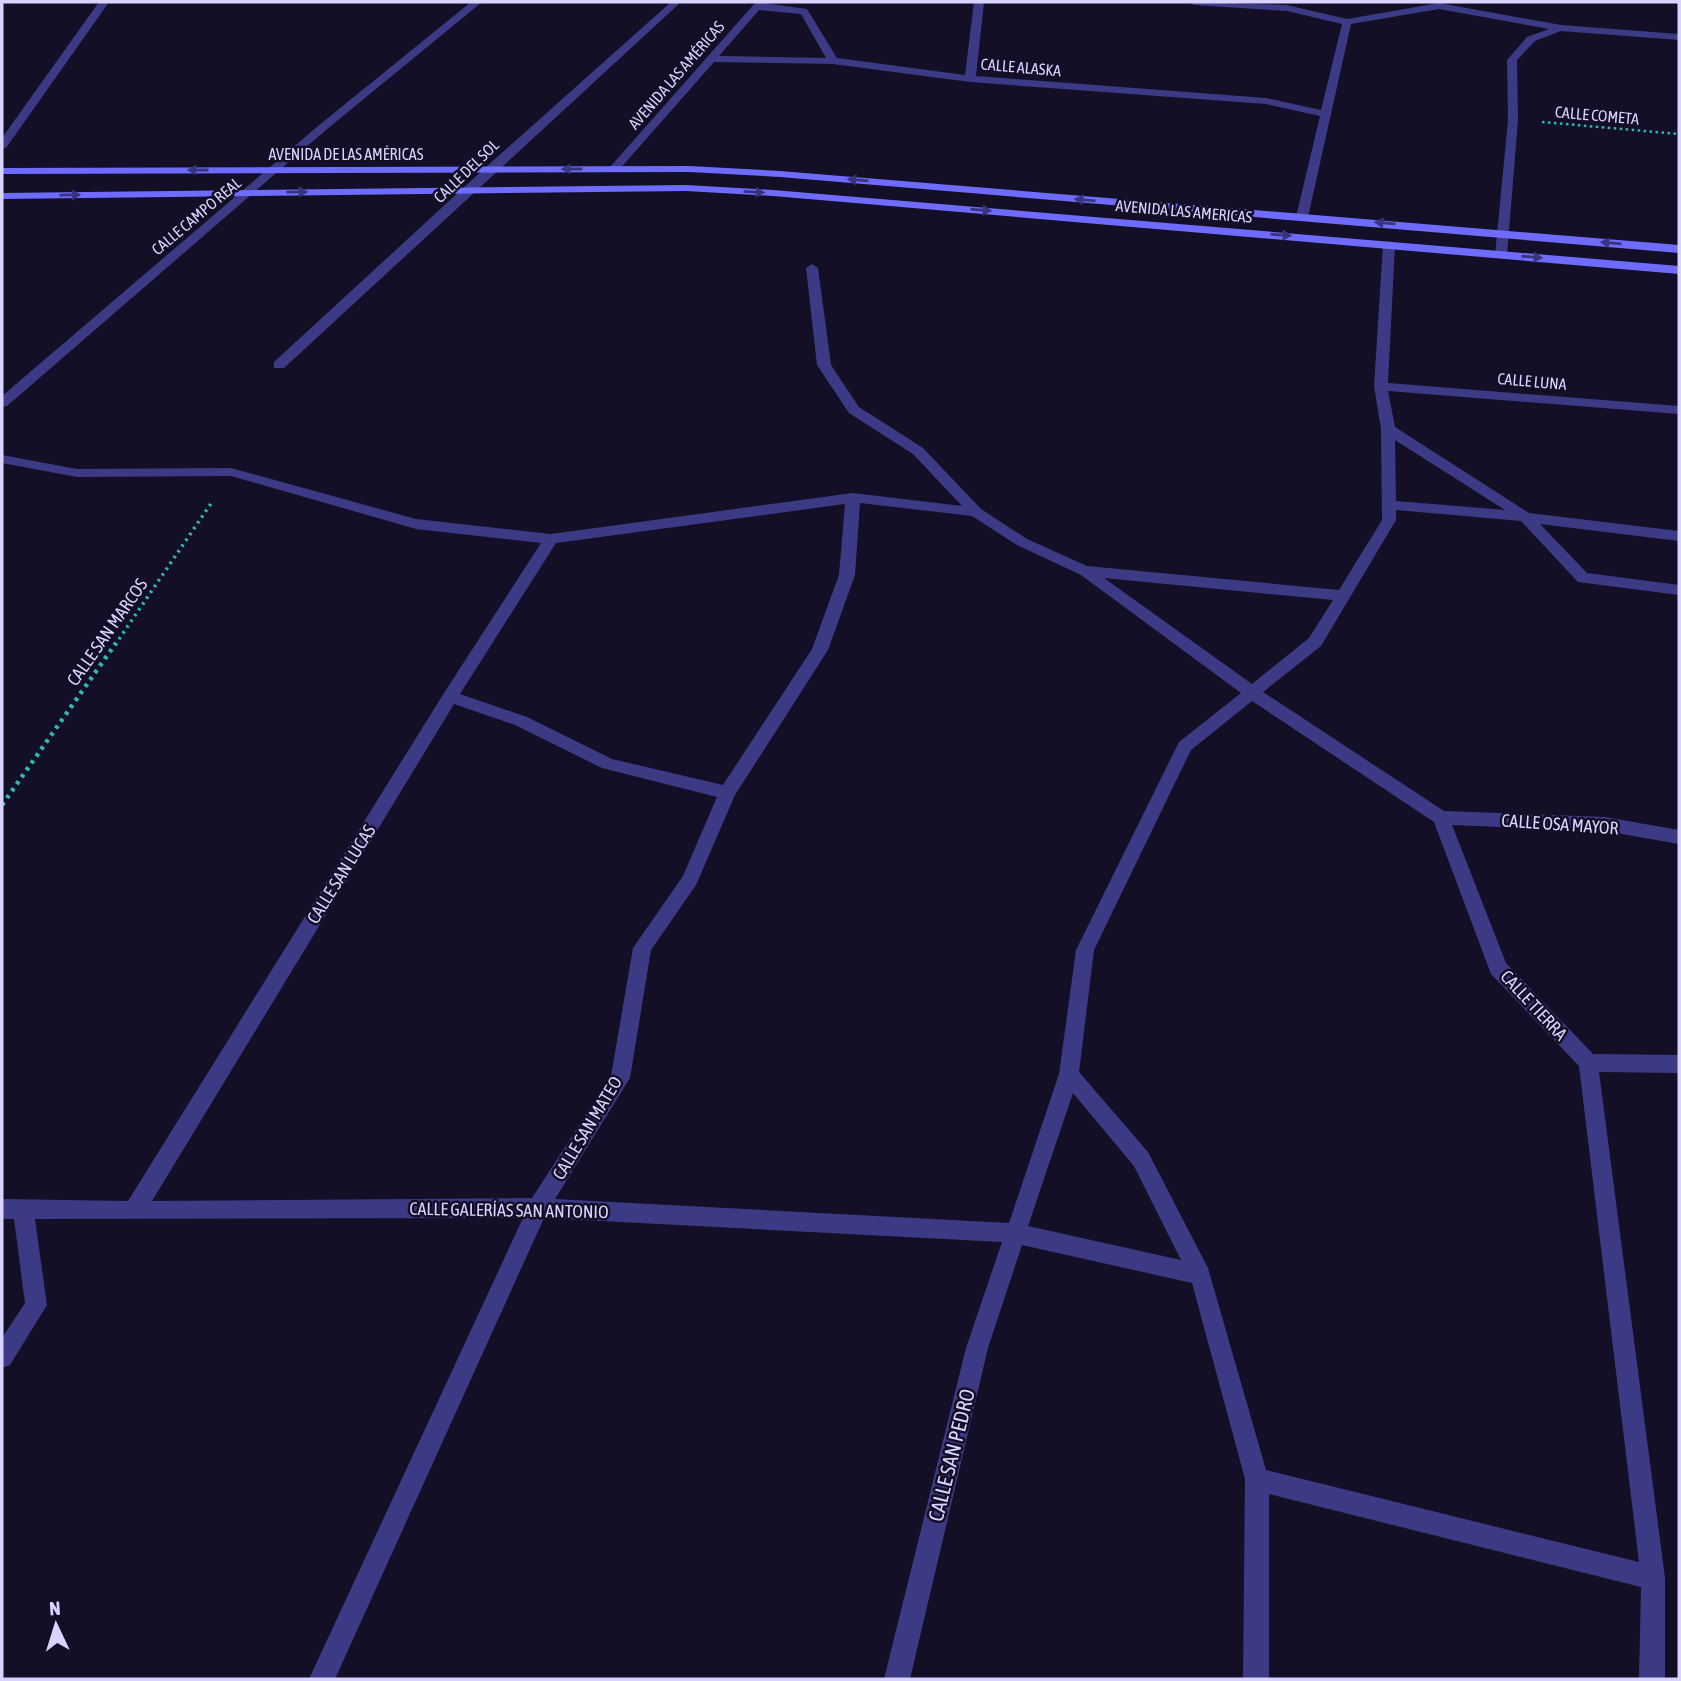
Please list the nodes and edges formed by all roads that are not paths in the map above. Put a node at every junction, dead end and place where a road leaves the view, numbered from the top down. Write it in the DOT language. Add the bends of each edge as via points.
graph roads {
  1 [pos="104,2"];
  2 [pos="477,2"];
  3 [pos="676,2"];
  4 [pos="979,2"];
  5 [pos="1194,2"];
  6 [pos="759,4"];
  7 [pos="1439,4"];
  8 [pos="1347,22"];
  9 [pos="1561,28"];
  10 [pos="1679,37"];
  11 [pos="711,59"];
  12 [pos="833,61"];
  13 [pos="970,79"];
  14 [pos="1327,114"];
  15 [pos="2,146"];
  16 [pos="489,169"];
  17 [pos="614,169"];
  18 [pos="690,169"];
  19 [pos="274,170"];
  20 [pos="2,171"];
  21 [pos="470,190"];
  22 [pos="247,193"];
  23 [pos="2,196"];
  24 [pos="1302,217"];
  25 [pos="1348,220"];
  26 [pos="1502,234"];
  27 [pos="1351,241"];
  28 [pos="1389,245"];
  29 [pos="1679,249"];
  30 [pos="1501,255"];
  31 [pos="812,268"];
  32 [pos="1679,270"];
  33 [pos="279,365"];
  34 [pos="1381,386"];
  35 [pos="2,402"];
  36 [pos="1679,410"];
  37 [pos="1388,429"];
  38 [pos="2,459"];
  39 [pos="853,498"];
  40 [pos="1388,505"];
  41 [pos="976,512"];
  42 [pos="1525,517"];
  43 [pos="1679,537"];
  44 [pos="551,539"];
  45 [pos="1084,571"];
  46 [pos="1679,590"];
  47 [pos="1342,596"];
  48 [pos="1251,692"];
  49 [pos="450,696"];
  50 [pos="727,793"];
  51 [pos="1441,818"];
  52 [pos="1679,837"];
  53 [pos="1588,1063"];
  54 [pos="1679,1064"];
  55 [pos="1069,1074"];
  56 [pos="538,1208"];
  57 [pos="12,1209"];
  58 [pos="134,1211"];
  59 [pos="1015,1233"];
  60 [pos="1200,1275"];
  61 [pos="2,1357"];
  62 [pos="1257,1479"];
  63 [pos="1653,1578"];
  64 [pos="322,1679"];
  65 [pos="897,1679"];
  66 [pos="1255,1679"];
  67 [pos="1652,1679"];
  1 -- 15 [label="street"];
  2 -- 19 [label="street, CALLE CAMPO REAL"];
  3 -- 16 [label="street, CALLE DEL SOL"];
  4 -- 13 [label="street"];
  5 -- 8 [label="street" via="1287,8"];
  6 -- 11 [label="street, AVENIDA LAS AMÉRICAS"];
  6 -- 12 [label="street" via="804,11"];
  7 -- 8 [label="street"];
  7 -- 9 [label="street"];
  8 -- 14 [label="street"];
  9 -- 10 [label="street"];
  9 -- 26 [label="street" via="1531,39 1511,60 1513,120"];
  11 -- 12 [label="street, CALLE ALASKA"];
  11 -- 17 [label="street, AVENIDA LAS AMÉRICAS"];
  12 -- 13 [label="street, CALLE ALASKA"];
  13 -- 14 [label="street, CALLE ALASKA" via="1266,101"];
  14 -- 24 [label="street"];
  17 -- 16 [label="street, AVENIDA DE LAS AMÉRICAS, one-way"];
  16 -- 19 [label="street, AVENIDA DE LAS AMÉRICAS"];
  16 -- 21 [label="street, CALLE DEL SOL"];
  17 -- 18 [label="street, AVENIDA DE LAS AMÉRICAS"];
  24 -- 18 [label="street, AVENIDA LAS AMERICAS, one-way"];
  19 -- 20 [label="street, AVENIDA DE LAS AMÉRICAS, one-way"];
  19 -- 22 [label="street, CALLE CAMPO REAL"];
  22 -- 21 [label="street, one-way"];
  21 -- 27 [label="street, AVENIDA LAS AMERICAS, one-way" via="686,188"];
  21 -- 33 [label="street, CALLE DEL SOL"];
  23 -- 22 [label="street, one-way"];
  22 -- 35 [label="street, CALLE CAMPO REAL"];
  24 -- 25 [label="street, AVENIDA LAS AMERICAS"];
  26 -- 25 [label="street, AVENIDA LAS AMERICAS, one-way"];
  25 -- 27 [label="street"];
  29 -- 26 [label="street, AVENIDA LAS AMERICAS, one-way"];
  26 -- 30 [label="street"];
  27 -- 28 [label="street, AVENIDA LAS AMERICAS"];
  28 -- 30 [label="street, AVENIDA LAS AMERICAS"];
  28 -- 34 [label="street, CALLE SAN PEDRO"];
  30 -- 32 [label="street, AVENIDA LAS AMERICAS, one-way"];
  31 -- 41 [label="street" via="824,365 854,410 918,451"];
  34 -- 36 [label="street, CALLE LUNA"];
  34 -- 37 [label="street, CALLE SAN PEDRO"];
  37 -- 40 [label="street, CALLE SAN PEDRO"];
  37 -- 42 [label="street"];
  38 -- 44 [label="street" via="77,473 231,472 416,524"];
  39 -- 41 [label="street"];
  39 -- 44 [label="street"];
  39 -- 50 [label="street, CALLE SAN MATEO" via="847,575 820,650"];
  40 -- 42 [label="street"];
  40 -- 47 [label="street, CALLE SAN PEDRO" via="1389,520"];
  41 -- 45 [label="street" via="1022,542"];
  42 -- 43 [label="street"];
  42 -- 46 [label="street" via="1583,579"];
  44 -- 49 [label="street, CALLE SAN LUCAS"];
  45 -- 47 [label="street"];
  45 -- 48 [label="street"];
  47 -- 48 [label="street, CALLE SAN PEDRO" via="1315,642"];
  48 -- 51 [label="street"];
  48 -- 55 [label="street, CALLE SAN PEDRO" via="1185,746 1090,939"];
  49 -- 50 [label="street" via="522,721 608,764"];
  49 -- 58 [label="street, CALLE SAN LUCAS"];
  50 -- 56 [label="street, CALLE SAN MATEO" via="690,880 642,948 620,1078"];
  51 -- 52 [label="street, CALLE OSA MAYOR" via="1605,824"];
  51 -- 53 [label="street, CALLE TIERRA" via="1498,968"];
  53 -- 54 [label="street"];
  53 -- 63 [label="street"];
  55 -- 59 [label="street, CALLE SAN PEDRO"];
  55 -- 60 [label="street" via="1141,1159"];
  56 -- 58 [label="street, CALLE GALERÍAS SAN ANTONIO"];
  56 -- 59 [label="street, CALLE GALERÍAS SAN ANTONIO"];
  56 -- 64 [label="street, CALLE SAN MATEO"];
  57 -- 58 [label="street, CALLE GALERÍAS SAN ANTONIO"];
  57 -- 61 [label="street" via="36,1305"];
  59 -- 60 [label="street, CALLE GALERÍAS SAN ANTONIO"];
  59 -- 65 [label="street, CALLE SAN PEDRO" via="977,1348"];
  60 -- 62 [label="street"];
  62 -- 63 [label="street"];
  62 -- 66 [label="street"];
  63 -- 67 [label="street"];
}
